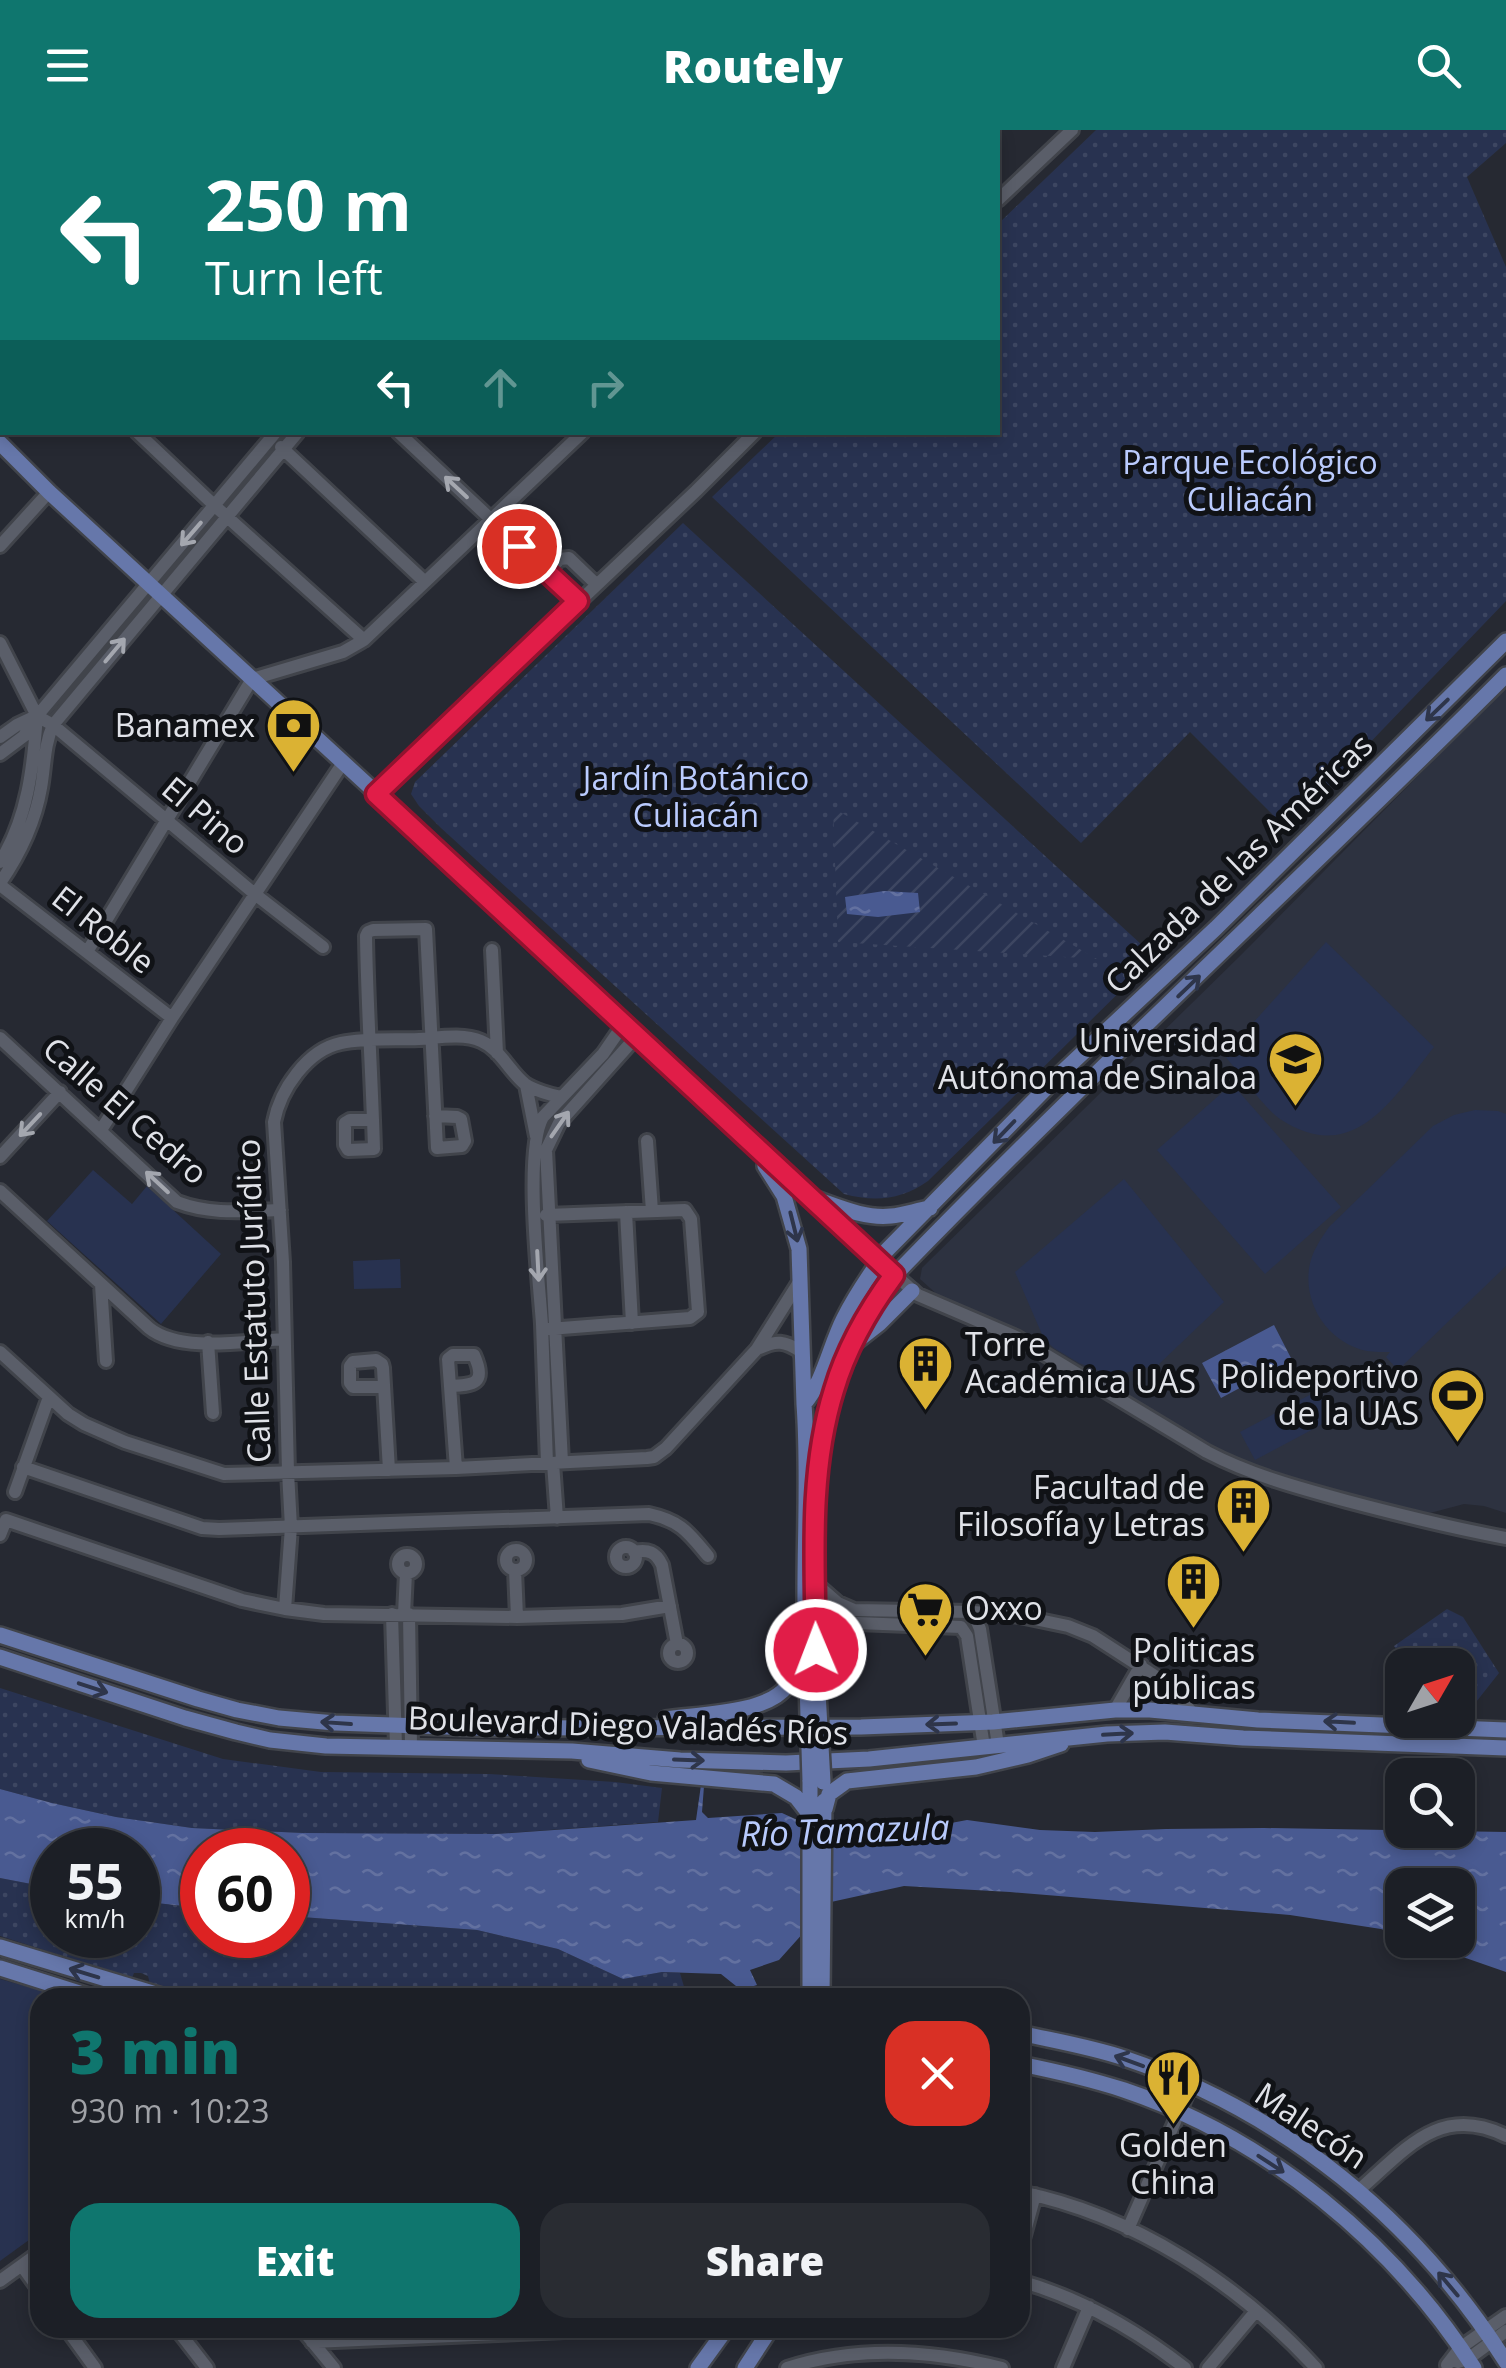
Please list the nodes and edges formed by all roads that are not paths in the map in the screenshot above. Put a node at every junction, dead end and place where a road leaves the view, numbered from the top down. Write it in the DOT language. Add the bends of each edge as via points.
graph roads {
  1 [pos="1067,132"];
  2 [pos="1000,198"];
  3 [pos="140,435"];
  4 [pos="271,435"];
  5 [pos="273,435"];
  6 [pos="296,435"];
  7 [pos="401,435"];
  8 [pos="580,435"];
  9 [pos="747,435"];
  10 [pos="0,443"];
  11 [pos="284,449"];
  12 [pos="49,492"];
  13 [pos="215,506"];
  14 [pos="227,517"];
  15 [pos="491,520"];
  16 [pos="0,546"];
  17 [pos="547,572"];
  18 [pos="425,582"];
  19 [pos="596,584"];
  20 [pos="154,590"];
  21 [pos="578,601"];
  22 [pos="364,640"];
  23 [pos="1506,641"];
  24 [pos="0,643"];
  25 [pos="1506,675"];
  26 [pos="252,680"];
  27 [pos="36,716"];
  28 [pos="53,725"];
  29 [pos="0,737"];
  30 [pos="0,754"];
  31 [pos="342,763"];
  32 [pos="376,794"];
  33 [pos="167,820"];
  34 [pos="0,862"];
  35 [pos="0,884"];
  36 [pos="256,894"];
  37 [pos="323,946"];
  38 [pos="492,950"];
  39 [pos="87,952"];
  40 [pos="172,1018"];
  41 [pos="623,1025"];
  42 [pos="636,1037"];
  43 [pos="0,1038"];
  44 [pos="432,1038"];
  45 [pos="371,1041"];
  46 [pos="497,1052"];
  47 [pos="526,1084"];
  48 [pos="60,1092"];
  49 [pos="561,1098"];
  50 [pos="435,1116"];
  51 [pos="373,1120"];
  52 [pos="101,1130"];
  53 [pos="536,1136"];
  54 [pos="647,1141"];
  55 [pos="749,1142"];
  56 [pos="0,1157"];
  57 [pos="0,1192"];
  58 [pos="808,1196"];
  59 [pos="930,1208"];
  60 [pos="280,1210"];
  61 [pos="652,1210"];
  62 [pos="626,1212"];
  63 [pos="543,1215"];
  64 [pos="878,1262"];
  65 [pos="894,1275"];
  66 [pos="801,1279"];
  67 [pos="102,1284"];
  68 [pos="912,1290"];
  69 [pos="632,1323"];
  70 [pos="549,1329"];
  71 [pos="284,1339"];
  72 [pos="208,1342"];
  73 [pos="854,1343"];
  74 [pos="757,1349"];
  75 [pos="0,1352"];
  76 [pos="801,1355"];
  77 [pos="106,1361"];
  78 [pos="384,1386"];
  79 [pos="450,1386"];
  80 [pos="49,1397"];
  81 [pos="804,1404"];
  82 [pos="212,1412"];
  83 [pos="554,1463"];
  84 [pos="23,1466"];
  85 [pos="456,1468"];
  86 [pos="389,1470"];
  87 [pos="288,1472"];
  88 [pos="16,1492"];
  89 [pos="556,1518"];
  90 [pos="291,1527"];
  91 [pos="0,1536"];
  92 [pos="1506,1538"];
  93 [pos="634,1552"];
  94 [pos="708,1556"];
  95 [pos="515,1570"];
  96 [pos="406,1573"];
  97 [pos="815,1583"];
  98 [pos="670,1606"];
  99 [pos="286,1609"];
  100 [pos="973,1612"];
  101 [pos="804,1613"];
  102 [pos="402,1614"];
  103 [pos="517,1617"];
  104 [pos="0,1634"];
  105 [pos="677,1644"];
  106 [pos="813,1652"];
  107 [pos="0,1657"];
  108 [pos="1141,1665"];
  109 [pos="1115,1710"];
  110 [pos="1192,1714"];
  111 [pos="986,1722"];
  112 [pos="403,1726"];
  113 [pos="638,1726"];
  114 [pos="1506,1730"];
  115 [pos="1075,1738"];
  116 [pos="991,1746"];
  117 [pos="404,1747"];
  118 [pos="1506,1748"];
  119 [pos="573,1751"];
  120 [pos="818,1812"];
  121 [pos="0,1947"];
  122 [pos="0,1968"];
  123 [pos="64,1988"];
  124 [pos="136,1988"];
  125 [pos="813,1988"];
  126 [pos="1030,2035"];
  127 [pos="1030,2066"];
  128 [pos="1191,2086"];
  129 [pos="1179,2112"];
  130 [pos="1506,2136"];
  131 [pos="1359,2190"];
  132 [pos="1030,2194"];
  133 [pos="1035,2195"];
  134 [pos="1030,2213"];
  135 [pos="1128,2229"];
  136 [pos="30,2260"];
  137 [pos="22,2266"];
  138 [pos="30,2277"];
  139 [pos="0,2282"];
  140 [pos="1030,2284"];
  141 [pos="1089,2307"];
  142 [pos="1256,2311"];
  143 [pos="1506,2316"];
  144 [pos="1495,2334"];
  145 [pos="73,2338"];
  146 [pos="184,2338"];
  147 [pos="309,2338"];
  148 [pos="404,2338"];
  149 [pos="719,2338"];
  150 [pos="764,2338"];
  151 [pos="312,2342"];
  152 [pos="895,2352"];
  153 [pos="1467,2358"];
  154 [pos="1506,2362"];
  155 [pos="1445,2366"];
  156 [pos="95,2368"];
  157 [pos="206,2368"];
  158 [pos="332,2368"];
  159 [pos="698,2368"];
  160 [pos="744,2368"];
  161 [pos="787,2368"];
  162 [pos="895,2368"];
  163 [pos="1002,2368"];
  164 [pos="1063,2368"];
  165 [pos="1185,2368"];
  166 [pos="1208,2368"];
  167 [pos="1316,2368"];
  1 -- 2 [label="street"];
  3 -- 13 [label="street"];
  4 -- 13 [label="street"];
  5 -- 11 [label="street"];
  6 -- 11 [label="street"];
  15 -- 7 [label="street, one-way"];
  8 -- 15 [label="street"];
  9 -- 19 [label="street"];
  10 -- 12 [label="main road"];
  11 -- 14 [label="street"];
  11 -- 18 [label="street"];
  12 -- 16 [label="street"];
  12 -- 20 [label="main road"];
  13 -- 14 [label="street"];
  13 -- 20 [label="street, one-way"];
  14 -- 20 [label="street"];
  14 -- 22 [label="street"];
  15 -- 17 [label="street"];
  15 -- 18 [label="street"];
  17 -- 19 [label="street" via="569,558"];
  17 -- 21 [label="street"];
  18 -- 22 [label="street"];
  19 -- 21 [label="street"];
  20 -- 26 [label="main road"];
  20 -- 27 [label="street"];
  28 -- 20 [label="street, one-way"];
  21 -- 32 [label="street"];
  22 -- 26 [label="street"];
  23 -- 59 [label="main road, Calzada de las Américas, one-way"];
  24 -- 27 [label="street"];
  65 -- 25 [label="main road, Calzada de las Américas, one-way"];
  26 -- 31 [label="main road"];
  26 -- 33 [label="street"];
  27 -- 28 [label="street, El Pino"];
  27 -- 29 [label="street"];
  27 -- 30 [label="street" via="24,736"];
  27 -- 34 [label="street" via="25,805"];
  28 -- 33 [label="street, El Pino"];
  28 -- 35 [label="street" via="34,816"];
  31 -- 32 [label="main road"];
  31 -- 36 [label="street"];
  32 -- 41 [label="main road"];
  33 -- 36 [label="street, El Pino"];
  33 -- 39 [label="street"];
  35 -- 39 [label="street, El Roble"];
  36 -- 37 [label="street, El Pino"];
  36 -- 40 [label="street"];
  38 -- 46 [label="street"];
  39 -- 40 [label="street, El Roble"];
  40 -- 52 [label="street"];
  41 -- 42 [label="main road"];
  41 -- 49 [label="street"];
  42 -- 55 [label="main road"];
  63 -- 42 [label="street, one-way" via="553,1131"];
  43 -- 48 [label="street, Calle El Cedro"];
  44 -- 45 [label="street, Calle Estatuto Jurídico"];
  44 -- 45 [label="street" via="426,929 373,930 366,934"];
  44 -- 46 [label="street, Calle Estatuto Jurídico" via="474,1038"];
  44 -- 50 [label="street"];
  45 -- 51 [label="street"];
  45 -- 60 [label="street, Calle Estatuto Jurídico" via="322,1051 278,1104"];
  46 -- 47 [label="street"];
  47 -- 49 [label="street"];
  47 -- 53 [label="street"];
  48 -- 52 [label="street, Calle El Cedro"];
  48 -- 56 [label="street, one-way"];
  49 -- 53 [label="street"];
  51 -- 51 [label="street" via="344,1126 348,1150 374,1150"];
  60 -- 52 [label="street, Calle El Cedro, one-way" via="211,1211 177,1202"];
  53 -- 63 [label="street"];
  54 -- 61 [label="street"];
  55 -- 58 [label="main road"];
  55 -- 66 [label="main road, one-way" via="790,1211"];
  57 -- 67 [label="street"];
  58 -- 59 [label="main road" via="878,1216"];
  58 -- 64 [label="main road"];
  59 -- 64 [label="main road, Calzada de las Américas"];
  60 -- 71 [label="street, Calle Estatuto Jurídico"];
  61 -- 62 [label="street"];
  61 -- 69 [label="street" via="689,1214 698,1312"];
  62 -- 63 [label="street"];
  62 -- 69 [label="street"];
  63 -- 70 [label="street"];
  64 -- 65 [label="main road"];
  64 -- 81 [label="main road, Calzada de las Américas"];
  65 -- 68 [label="street"];
  65 -- 73 [label="main road, Calzada de las Américas"];
  66 -- 74 [label="street"];
  66 -- 76 [label="main road"];
  67 -- 72 [label="street" via="162,1337"];
  67 -- 77 [label="street"];
  68 -- 73 [label="main road"];
  68 -- 92 [label="street" via="1016,1337 1236,1466 1417,1520"];
  69 -- 70 [label="street"];
  70 -- 83 [label="street"];
  71 -- 72 [label="street"];
  71 -- 87 [label="street, Calle Estatuto Jurídico"];
  72 -- 82 [label="street"];
  73 -- 97 [label="main road, Calzada de las Américas" via="834,1390 822,1445"];
  74 -- 76 [label="street" via="780,1342"];
  74 -- 83 [label="street" via="654,1457"];
  75 -- 80 [label="street"];
  76 -- 81 [label="main road"];
  78 -- 78 [label="street" via="380,1361 353,1362 355,1387"];
  78 -- 86 [label="street"];
  79 -- 79 [label="street" via="448,1359 474,1355 476,1382"];
  79 -- 85 [label="street"];
  80 -- 84 [label="street"];
  80 -- 87 [label="street" via="84,1424 204,1469"];
  81 -- 101 [label="main road"];
  83 -- 85 [label="street"];
  83 -- 89 [label="street"];
  84 -- 88 [label="street"];
  84 -- 90 [label="street" via="202,1528"];
  85 -- 86 [label="street"];
  86 -- 87 [label="street"];
  87 -- 90 [label="street, Calle Estatuto Jurídico"];
  89 -- 90 [label="street"];
  89 -- 94 [label="street" via="662,1517 682,1526"];
  90 -- 99 [label="street, Calle Estatuto Jurídico"];
  91 -- 99 [label="street" via="6,1520"];
  93 -- 98 [label="street" via="646,1550 660,1559"];
  95 -- 103 [label="street"];
  96 -- 102 [label="street"];
  97 -- 100 [label="street" via="854,1610"];
  97 -- 106 [label="main road, Calzada de las Américas"];
  98 -- 103 [label="street"];
  98 -- 105 [label="street"];
  99 -- 102 [label="street"];
  100 -- 108 [label="street" via="1068,1626"];
  100 -- 111 [label="street"];
  101 -- 106 [label="main road"];
  101 -- 113 [label="main road" via="794,1672 780,1695"];
  102 -- 103 [label="street"];
  102 -- 112 [label="street"];
  112 -- 104 [label="main road, Boulevard Diego Valadés Ríos, one-way" via="237,1710"];
  106 -- 111 [label="street" via="857,1623 961,1626"];
  106 -- 120 [label="main road, bridge"];
  107 -- 117 [label="main road, Boulevard Diego Valadés Ríos, one-way" via="270,1740"];
  108 -- 109 [label="street"];
  108 -- 110 [label="street" via="1172,1687"];
  109 -- 110 [label="main road, Boulevard Diego Valadés Ríos"];
  109 -- 111 [label="main road, Boulevard Diego Valadés Ríos"];
  114 -- 110 [label="main road, Boulevard Diego Valadés Ríos, one-way"];
  111 -- 113 [label="main road, Boulevard Diego Valadés Ríos, one-way"];
  111 -- 116 [label="street"];
  112 -- 113 [label="main road, Boulevard Diego Valadés Ríos"];
  112 -- 117 [label="street"];
  115 -- 116 [label="main road, Boulevard Diego Valadés Ríos"];
  115 -- 118 [label="main road, Boulevard Diego Valadés Ríos, one-way" via="1178,1732"];
  115 -- 120 [label="main road" via="976,1767 848,1782"];
  119 -- 116 [label="main road, Boulevard Diego Valadés Ríos, one-way" via="786,1763"];
  117 -- 119 [label="main road, Boulevard Diego Valadés Ríos"];
  119 -- 120 [label="main road" via="632,1770 774,1784"];
  120 -- 125 [label="main road"];
  124 -- 121 [label="main road, one-way"];
  122 -- 123 [label="main road"];
  128 -- 126 [label="main road, Malecón, one-way" via="1123,2058"];
  127 -- 129 [label="main road"];
  128 -- 129 [label="street"];
  128 -- 131 [label="main road, Malecón" via="1301,2146"];
  129 -- 135 [label="street"];
  129 -- 153 [label="main road, one-way" via="1277,2166 1329,2206 1383,2255"];
  130 -- 131 [label="street" via="1469,2124 1433,2129"];
  144 -- 131 [label="main road, Malecón, one-way"];
  132 -- 133 [label="street"];
  133 -- 134 [label="street"];
  133 -- 135 [label="street"];
  135 -- 142 [label="street" via="1206,2272"];
  136 -- 137 [label="street"];
  137 -- 138 [label="street"];
  137 -- 139 [label="street"];
  140 -- 141 [label="street"];
  141 -- 164 [label="street"];
  141 -- 165 [label="street"];
  142 -- 166 [label="street"];
  142 -- 167 [label="street"];
  143 -- 144 [label="street"];
  144 -- 153 [label="street"];
  144 -- 154 [label="main road, Malecón"];
  145 -- 156 [label="street"];
  146 -- 157 [label="street"];
  147 -- 151 [label="street"];
  148 -- 151 [label="street"];
  149 -- 159 [label="main road"];
  150 -- 160 [label="main road"];
  151 -- 158 [label="street"];
  152 -- 161 [label="street"];
  152 -- 162 [label="street"];
  152 -- 163 [label="street"];
  153 -- 155 [label="street"];
}
